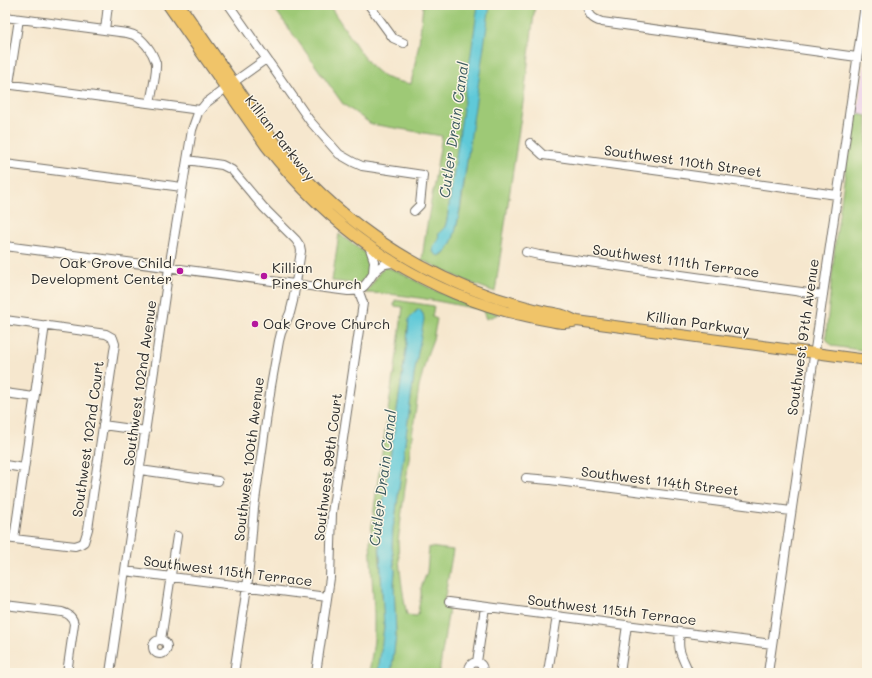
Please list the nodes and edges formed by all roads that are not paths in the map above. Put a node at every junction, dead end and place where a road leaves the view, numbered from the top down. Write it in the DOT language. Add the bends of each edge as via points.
graph roads {
  1 [pos="108,5"];
  2 [pos="168,5"];
  3 [pos="180,5"];
  4 [pos="229,5"];
  5 [pos="369,5"];
  6 [pos="588,5"];
  7 [pos="865,5"];
  8 [pos="5,17"];
  9 [pos="18,19"];
  10 [pos="105,30"];
  11 [pos="404,43"];
  12 [pos="857,57"];
  13 [pos="266,59"];
  14 [pos="233,82"];
  15 [pos="7,84"];
  16 [pos="225,89"];
  17 [pos="150,103"];
  18 [pos="200,110"];
  19 [pos="530,143"];
  20 [pos="187,160"];
  21 [pos="5,164"];
  22 [pos="182,188"];
  23 [pos="837,195"];
  24 [pos="414,211"];
  25 [pos="5,246"];
  26 [pos="369,246"];
  27 [pos="526,252"];
  28 [pos="396,263"];
  29 [pos="170,268"];
  30 [pos="373,273"];
  31 [pos="296,285"];
  32 [pos="358,289"];
  33 [pos="823,295"];
  34 [pos="5,320"];
  35 [pos="577,321"];
  36 [pos="45,326"];
  37 [pos="815,353"];
  38 [pos="867,360"];
  39 [pos="5,393"];
  40 [pos="34,397"];
  41 [pos="103,425"];
  42 [pos="146,431"];
  43 [pos="5,465"];
  44 [pos="24,468"];
  45 [pos="140,470"];
  46 [pos="526,478"];
  47 [pos="218,481"];
  48 [pos="791,511"];
  49 [pos="177,536"];
  50 [pos="9,538"];
  51 [pos="125,571"];
  52 [pos="170,577"];
  53 [pos="247,586"];
  54 [pos="327,597"];
  55 [pos="448,602"];
  56 [pos="5,605"];
  57 [pos="485,607"];
  58 [pos="557,616"];
  59 [pos="627,625"];
  60 [pos="680,632"];
  61 [pos="161,640"];
  62 [pos="772,644"];
  63 [pos="477,662"];
  64 [pos="67,673"];
  65 [pos="110,673"];
  66 [pos="234,673"];
  67 [pos="316,673"];
  68 [pos="470,673"];
  69 [pos="482,673"];
  70 [pos="548,673"];
  71 [pos="620,673"];
  72 [pos="689,673"];
  73 [pos="768,673"];
  1 -- 10 [label="street"];
  2 -- 16 [label="main road, Killian Parkway"];
  3 -- 14 [label="main road, Killian Parkway"];
  4 -- 13 [label="street"];
  5 -- 11 [label="street" via="393,38"];
  6 -- 12 [label="street" via="590,15 602,22"];
  7 -- 12 [label="street, Southwest 97th Avenue"];
  8 -- 9 [label="street"];
  9 -- 10 [label="street"];
  9 -- 15 [label="street"];
  10 -- 17 [label="street" via="140,38 153,56 156,70"];
  12 -- 23 [label="street, Southwest 97th Avenue"];
  13 -- 14 [label="street, Southwest 102nd Avenue"];
  13 -- 24 [label="street" via="310,121 339,154 368,167 424,174 420,205"];
  14 -- 16 [label="street, Southwest 102nd Avenue"];
  14 -- 35 [label="main road, Killian Parkway" via="277,145 300,172 342,213 378,240 416,263 464,286 505,301 563,315"];
  15 -- 17 [label="street"];
  16 -- 18 [label="street, Southwest 102nd Avenue"];
  16 -- 26 [label="main road, Killian Parkway" via="292,178 338,223"];
  17 -- 18 [label="street"];
  18 -- 20 [label="street, Southwest 102nd Avenue" via="192,130"];
  19 -- 23 [label="street, Southwest 110th Street" via="542,155"];
  20 -- 22 [label="street, Southwest 102nd Avenue"];
  20 -- 31 [label="street, Southwest 100th Avenue" via="232,170 264,208 296,240 301,251"];
  21 -- 22 [label="street"];
  22 -- 29 [label="street, Southwest 102nd Avenue"];
  23 -- 33 [label="street, Southwest 97th Avenue"];
  25 -- 29 [label="street"];
  26 -- 28 [label="main road, Killian Parkway"];
  26 -- 30 [label="street" via="374,261"];
  27 -- 33 [label="street, Southwest 111th Terrace"];
  28 -- 30 [label="street" via="383,265"];
  28 -- 35 [label="main road, Killian Parkway" via="444,289 495,308 562,323"];
  29 -- 31 [label="street"];
  29 -- 42 [label="street, Southwest 102nd Avenue"];
  30 -- 32 [label="street" via="366,284"];
  31 -- 32 [label="street" via="348,291"];
  31 -- 53 [label="street, Southwest 100th Avenue" via="291,310 278,345 254,508"];
  32 -- 54 [label="street, Southwest 99th Court" via="362,299 362,310 332,518"];
  33 -- 37 [label="street, Southwest 97th Avenue"];
  34 -- 36 [label="street"];
  35 -- 37 [label="main road, Killian Parkway"];
  36 -- 40 [label="street"];
  36 -- 41 [label="street, Southwest 102nd Court" via="106,334 113,338 115,344"];
  37 -- 38 [label="main road, Killian Parkway"];
  37 -- 48 [label="street, Southwest 97th Avenue"];
  39 -- 40 [label="street"];
  40 -- 44 [label="street"];
  41 -- 42 [label="street"];
  41 -- 50 [label="street, Southwest 102nd Court" via="84,542 76,546"];
  42 -- 45 [label="street, Southwest 102nd Avenue"];
  43 -- 44 [label="street"];
  44 -- 50 [label="street"];
  45 -- 47 [label="street"];
  45 -- 51 [label="street, Southwest 102nd Avenue"];
  46 -- 48 [label="street, Southwest 114th Street"];
  48 -- 62 [label="street, Southwest 97th Avenue"];
  49 -- 52 [label="street"];
  51 -- 52 [label="street, Southwest 115th Terrace"];
  51 -- 65 [label="street, Southwest 102nd Avenue"];
  52 -- 53 [label="street, Southwest 115th Terrace"];
  52 -- 61 [label="street"];
  53 -- 54 [label="street, Southwest 115th Terrace"];
  53 -- 66 [label="street, Southwest 100th Avenue"];
  54 -- 67 [label="street, Southwest 99th Court"];
  55 -- 57 [label="street, Southwest 115th Terrace"];
  56 -- 64 [label="street" via="62,612 71,617 74,624"];
  57 -- 58 [label="street, Southwest 115th Terrace"];
  57 -- 63 [label="street"];
  58 -- 59 [label="street, Southwest 115th Terrace"];
  58 -- 70 [label="street"];
  59 -- 60 [label="street, Southwest 115th Terrace"];
  59 -- 71 [label="street"];
  60 -- 62 [label="street, Southwest 115th Terrace"];
  60 -- 72 [label="street" via="680,652"];
  62 -- 73 [label="street, Southwest 97th Avenue"];
  63 -- 68 [label="street" via="470,665"];
  63 -- 69 [label="street" via="482,666"];
}
